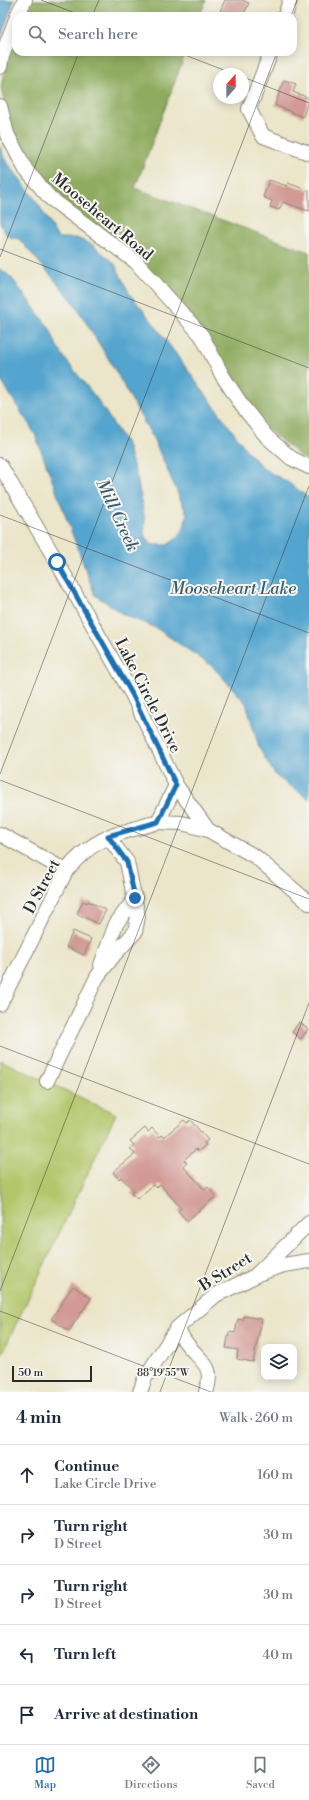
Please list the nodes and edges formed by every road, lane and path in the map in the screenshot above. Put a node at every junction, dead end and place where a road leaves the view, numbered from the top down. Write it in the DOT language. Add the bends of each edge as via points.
graph roads {
  1 [pos="25,0"];
  2 [pos="290,0"];
  3 [pos="19,12"];
  4 [pos="286,12"];
  5 [pos="12,30"];
  6 [pos="269,56"];
  7 [pos="0,67"];
  8 [pos="0,106"];
  9 [pos="309,153"];
  10 [pos="0,465"];
  11 [pos="309,467"];
  12 [pos="176,785"];
  13 [pos="158,822"];
  14 [pos="208,830"];
  15 [pos="0,834"];
  16 [pos="108,836"];
  17 [pos="66,871"];
  18 [pos="135,898"];
  19 [pos="309,903"];
  20 [pos="97,977"];
  21 [pos="0,1004"];
  22 [pos="47,1081"];
  23 [pos="309,1223"];
  24 [pos="309,1261"];
  25 [pos="255,1276"];
  26 [pos="177,1328"];
  27 [pos="140,1392"];
  28 [pos="206,1392"];
  1 -- 3 [label="street"];
  2 -- 4 [label="street"];
  5 -- 7 [label="street"];
  6 -- 9 [label="street" via="249,109 263,136"];
  8 -- 11 [label="street, Mooseheart Road" via="6,134 26,170 50,198 136,262 202,336 222,376 242,407 267,437 291,458"];
  10 -- 12 [label="street, Lake Circle Drive" via="132,694"];
  12 -- 13 [label="street"];
  12 -- 14 [label="street, Lake Circle Drive"];
  13 -- 14 [label="street, D Street" via="182,823"];
  13 -- 16 [label="street, D Street"];
  14 -- 19 [label="street, Lake Circle Drive" via="256,857"];
  15 -- 17 [label="street"];
  16 -- 17 [label="street, D Street" via="78,856"];
  16 -- 18 [label="street" via="127,862"];
  17 -- 21 [label="street, D Street"];
  18 -- 20 [label="street" via="116,924"];
  18 -- 20 [label="street" via="138,916 135,932"];
  20 -- 22 [label="street"];
  23 -- 25 [label="street, B Street"];
  24 -- 25 [label="street" via="284,1265"];
  25 -- 26 [label="street, B Street" via="216,1295"];
  26 -- 27 [label="street, B Street" via="145,1378"];
  26 -- 28 [label="street" via="186,1343 207,1365 209,1381"];
}
